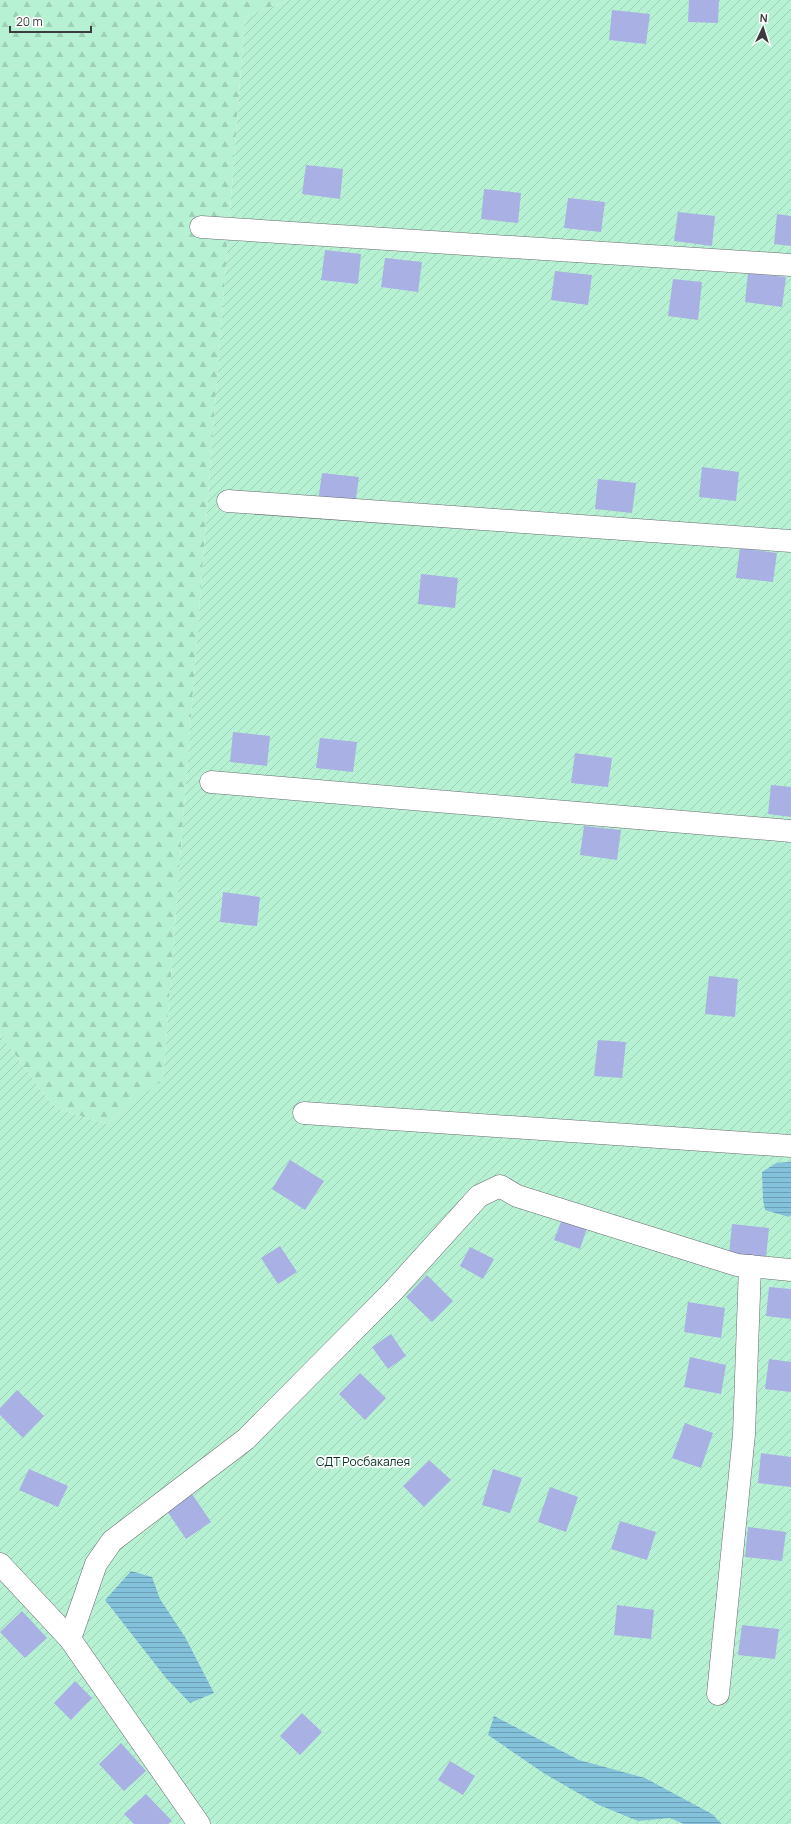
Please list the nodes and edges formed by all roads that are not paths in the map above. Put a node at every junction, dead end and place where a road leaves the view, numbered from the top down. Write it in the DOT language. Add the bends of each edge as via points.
graph roads {
  1 [pos="201,227"];
  2 [pos="791,265"];
  3 [pos="228,501"];
  4 [pos="791,542"];
  5 [pos="211,782"];
  6 [pos="791,831"];
  7 [pos="304,1113"];
  8 [pos="791,1146"];
  9 [pos="750,1266"];
  10 [pos="791,1270"];
  11 [pos="0,1564"];
  12 [pos="70,1639"];
  13 [pos="718,1694"];
  14 [pos="199,1824"];
  1 -- 2 [label="lane"];
  3 -- 4 [label="lane"];
  5 -- 6 [label="lane"];
  7 -- 8 [label="lane"];
  9 -- 10 [label="lane"];
  9 -- 12 [label="lane" via="737,1265 517,1196 500,1186 479,1196 393,1291 246,1439 112,1541 96,1564"];
  9 -- 13 [label="lane" via="744,1434"];
  11 -- 12 [label="lane"];
  12 -- 14 [label="lane"];
}
